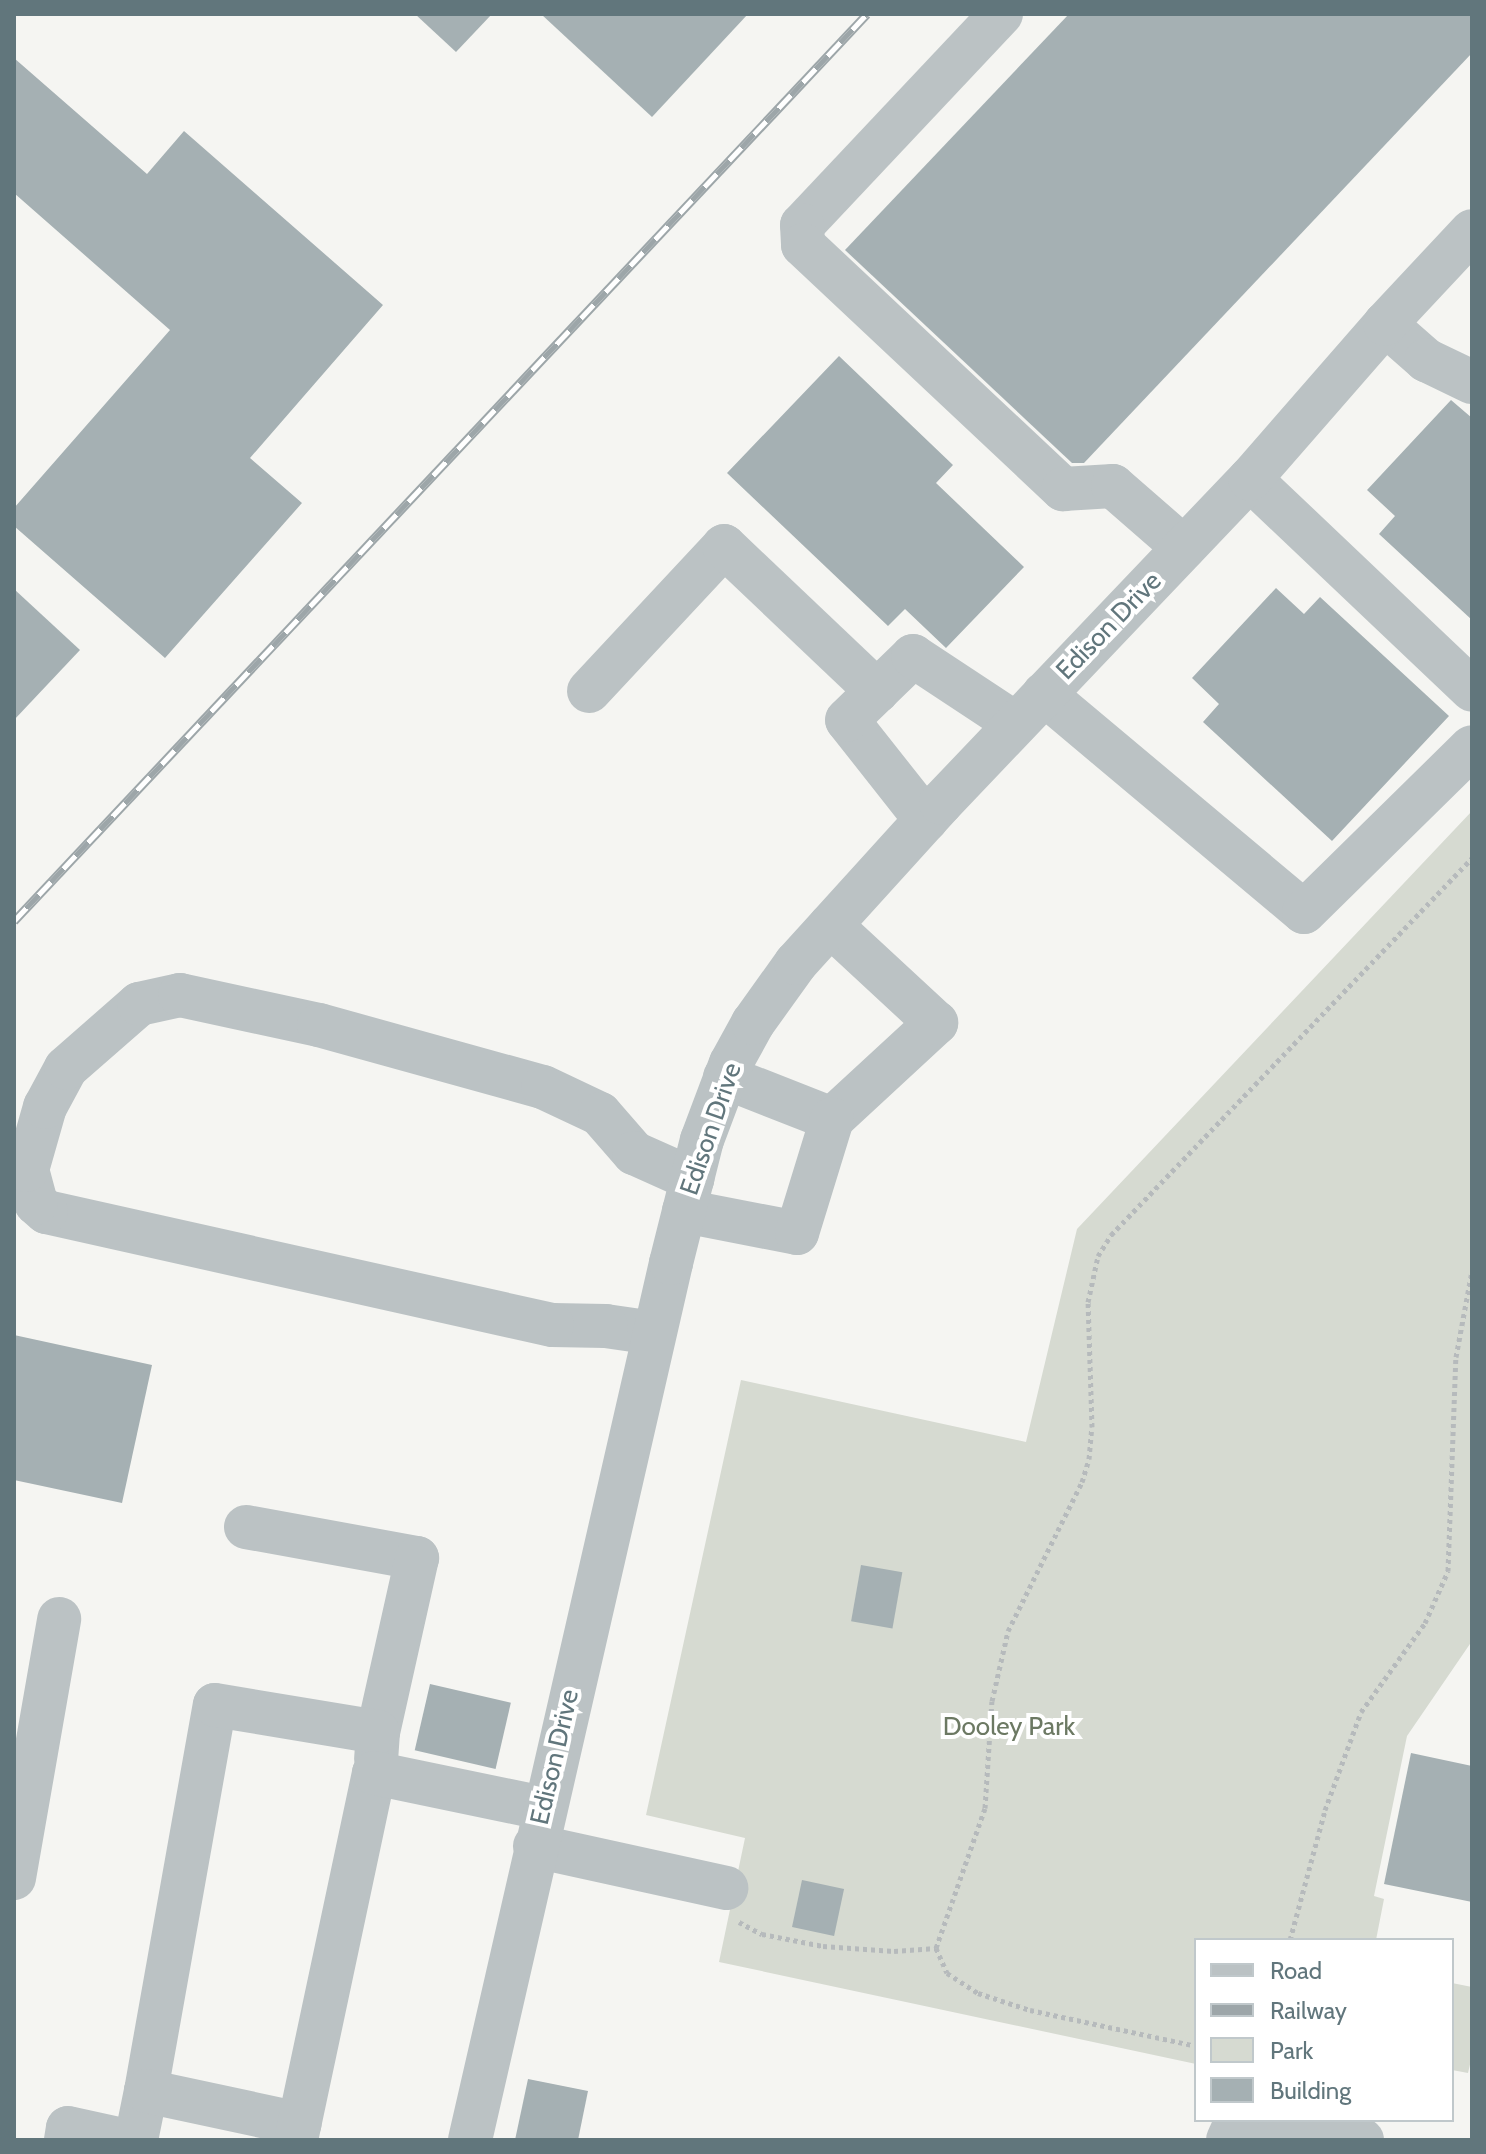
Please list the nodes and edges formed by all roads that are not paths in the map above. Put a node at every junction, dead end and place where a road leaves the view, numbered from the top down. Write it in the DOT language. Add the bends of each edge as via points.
graph roads {
  1 [pos="1001,14"];
  2 [pos="1472,231"];
  3 [pos="1385,324"];
  4 [pos="1472,382"];
  5 [pos="1250,479"];
  6 [pos="1184,548"];
  7 [pos="1472,690"];
  8 [pos="589,691"];
  9 [pos="877,691"];
  10 [pos="1030,709"];
  11 [pos="1472,747"];
  12 [pos="926,820"];
  13 [pos="830,925"];
  14 [pos="725,1077"];
  15 [pos="832,1119"];
  16 [pos="688,1195"];
  17 [pos="654,1333"];
  18 [pos="246,1527"];
  19 [pos="59,1619"];
  20 [pos="376,1752"];
  21 [pos="539,1827"];
  22 [pos="14,1878"];
  23 [pos="726,1888"];
  24 [pos="146,2091"];
  25 [pos="1273,2122"];
  26 [pos="298,2132"];
  27 [pos="66,2140"];
  28 [pos="123,2140"];
  29 [pos="136,2140"];
  30 [pos="470,2140"];
  31 [pos="1362,2140"];
  1 -- 6 [label="street" via="802,225 803,245 1063,489 1113,486"];
  2 -- 3 [label="street, Edison Drive"];
  3 -- 4 [label="street" via="1426,360"];
  3 -- 5 [label="street, Edison Drive"];
  5 -- 6 [label="street, Edison Drive"];
  5 -- 7 [label="street"];
  6 -- 10 [label="street, Edison Drive"];
  8 -- 9 [label="street" via="724,546"];
  9 -- 10 [label="street" via="913,656"];
  9 -- 12 [label="street" via="847,720"];
  10 -- 11 [label="street" via="1304,912"];
  10 -- 12 [label="street, Edison Drive"];
  12 -- 13 [label="street, Edison Drive"];
  13 -- 14 [label="street, Edison Drive" via="753,1023"];
  13 -- 15 [label="street" via="936,1023"];
  14 -- 15 [label="street"];
  14 -- 16 [label="street, Edison Drive"];
  15 -- 16 [label="street" via="797,1233"];
  16 -- 17 [label="street, Edison Drive"];
  16 -- 17 [label="street" via="634,1153 600,1114 543,1087 319,1025 180,995 139,1004 66,1068 45,1107 27,1170 36,1203 46,1212 552,1325"];
  17 -- 21 [label="street, Edison Drive"];
  18 -- 20 [label="street" via="417,1558"];
  19 -- 22 [label="street"];
  20 -- 21 [label="street"];
  20 -- 24 [label="street" via="215,1705"];
  20 -- 26 [label="street"];
  21 -- 23 [label="street"];
  21 -- 30 [label="street, Edison Drive"];
  24 -- 26 [label="street"];
  24 -- 29 [label="street"];
  25 -- 31 [label="street"];
  27 -- 28 [label="street" via="68,2128"];
}
